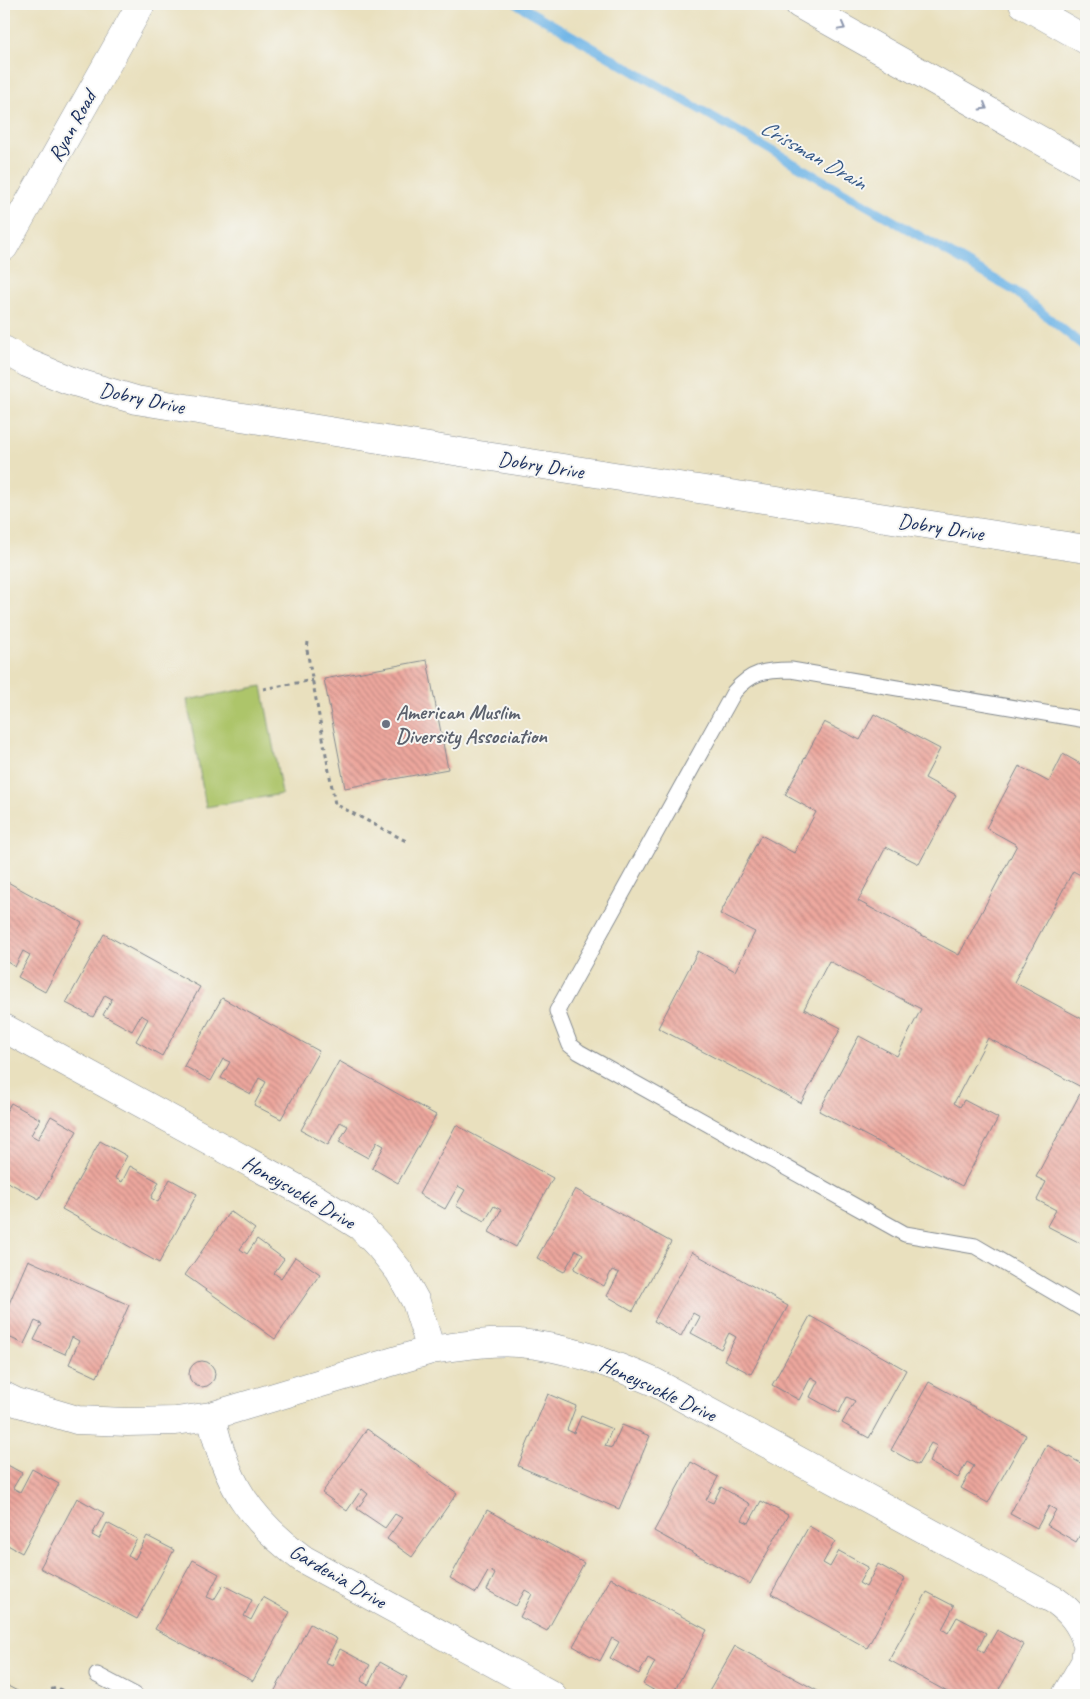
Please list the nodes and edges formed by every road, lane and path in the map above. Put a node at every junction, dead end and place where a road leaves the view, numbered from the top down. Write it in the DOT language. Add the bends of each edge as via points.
graph roads {
  1 [pos="141,4"];
  2 [pos="799,4"];
  3 [pos="1023,4"];
  4 [pos="1086,40"];
  5 [pos="1086,166"];
  6 [pos="4,248"];
  7 [pos="4,350"];
  8 [pos="1086,549"];
  9 [pos="308,642"];
  10 [pos="313,680"];
  11 [pos="263,689"];
  12 [pos="1086,720"];
  13 [pos="408,842"];
  14 [pos="4,1028"];
  15 [pos="1086,1311"];
  16 [pos="431,1350"];
  17 [pos="4,1396"];
  18 [pos="211,1416"];
  19 [pos="1085,1640"];
  20 [pos="97,1675"];
  21 [pos="46,1695"];
  22 [pos="72,1695"];
  23 [pos="135,1695"];
  24 [pos="552,1695"];
  25 [pos="1066,1695"];
  1 -- 6 [label="main road, Ryan Road"];
  2 -- 5 [label="main road, one-way"];
  3 -- 4 [label="main road"];
  7 -- 8 [label="main road, Dobry Drive" via="68,380 136,400"];
  9 -- 10 [label="path"];
  10 -- 11 [label="path"];
  10 -- 13 [label="path" via="335,804"];
  12 -- 15 [label="lane" via="791,670 767,671 748,678 734,692 556,1011 570,1045 579,1052 905,1234 975,1246"];
  14 -- 16 [label="main road, Honeysuckle Drive" via="318,1200 361,1227 399,1271 416,1302"];
  16 -- 18 [label="main road"];
  16 -- 19 [label="main road, Honeysuckle Drive" via="518,1343 568,1350 654,1382 1056,1601 1071,1612"];
  17 -- 18 [label="main road" via="78,1420 176,1421"];
  18 -- 24 [label="main road, Gardenia Drive" via="218,1447 244,1502 280,1542 303,1559"];
  19 -- 25 [label="main road" via="1085,1662"];
  20 -- 23 [label="lane"];
  21 -- 22 [label="path" via="49,1690 57,1688"];
}
